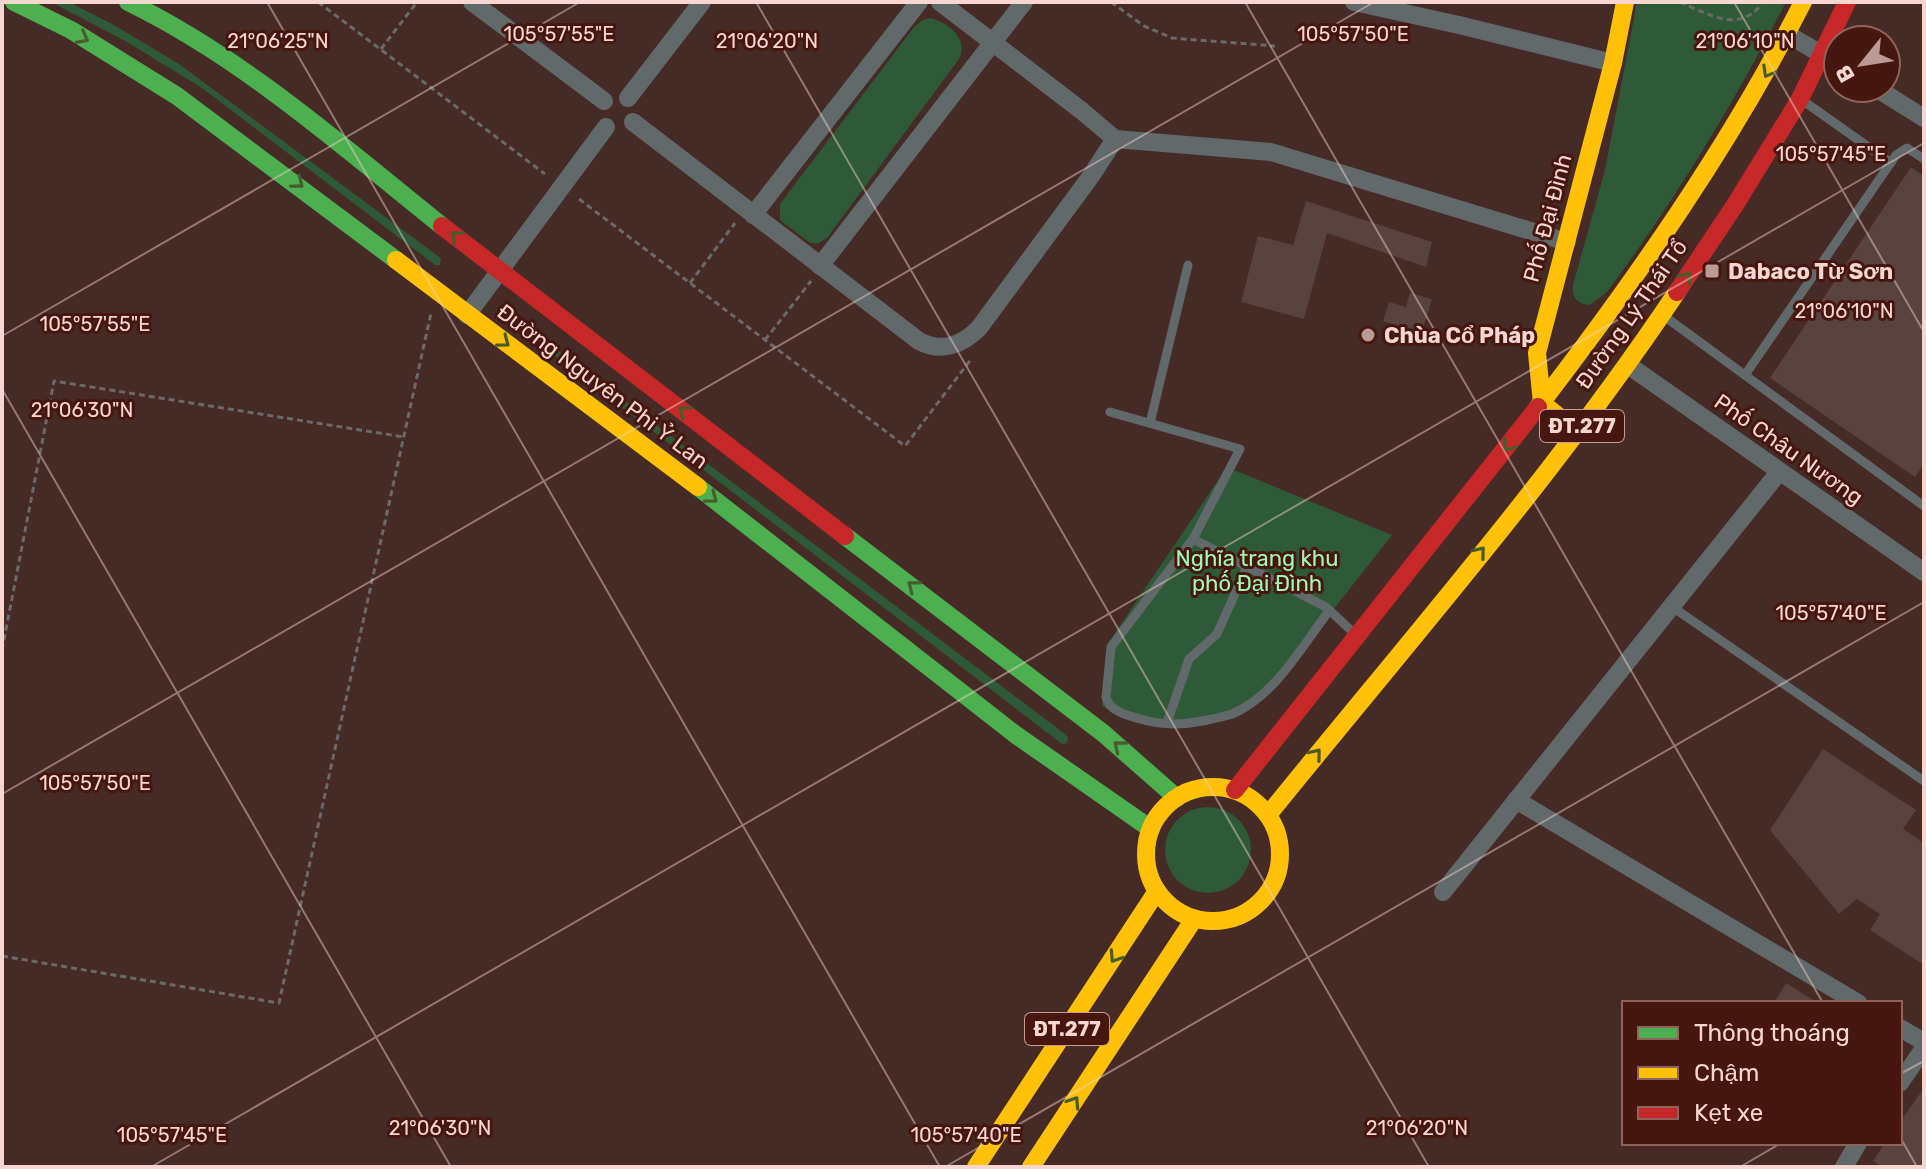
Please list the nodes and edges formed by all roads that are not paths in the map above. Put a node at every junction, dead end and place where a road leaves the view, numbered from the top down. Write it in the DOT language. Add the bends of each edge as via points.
graph roads {
  1 [pos="14,2"];
  2 [pos="128,2"];
  3 [pos="472,2"];
  4 [pos="702,2"];
  5 [pos="919,2"];
  6 [pos="940,2"];
  7 [pos="1024,2"];
  8 [pos="1354,2"];
  9 [pos="1625,2"];
  10 [pos="1803,2"];
  11 [pos="1847,2"];
  12 [pos="1841,24"];
  13 [pos="1787,34"];
  14 [pos="992,40"];
  15 [pos="1822,55"];
  16 [pos="1613,63"];
  17 [pos="1822,70"];
  18 [pos="628,98"];
  19 [pos="1800,99"];
  20 [pos="604,101"];
  21 [pos="1902,104"];
  22 [pos="1924,118"];
  23 [pos="633,122"];
  24 [pos="606,127"];
  25 [pos="1115,139"];
  26 [pos="1924,159"];
  27 [pos="1891,163"];
  28 [pos="753,215"];
  29 [pos="1567,242"];
  30 [pos="1188,265"];
  31 [pos="499,271"];
  32 [pos="816,274"];
  33 [pos="1661,314"];
  34 [pos="467,315"];
  35 [pos="1628,365"];
  36 [pos="1745,375"];
  37 [pos="1542,403"];
  38 [pos="1110,412"];
  39 [pos="1150,423"];
  40 [pos="1578,432"];
  41 [pos="1779,472"];
  42 [pos="1923,503"];
  43 [pos="1193,539"];
  44 [pos="1247,567"];
  45 [pos="1924,572"];
  46 [pos="1671,606"];
  47 [pos="1329,611"];
  48 [pos="1358,637"];
  49 [pos="1167,723"];
  50 [pos="1924,781"];
  51 [pos="1235,790"];
  52 [pos="1177,798"];
  53 [pos="1516,800"];
  54 [pos="1268,815"];
  55 [pos="1151,829"];
  56 [pos="1157,891"];
  57 [pos="1443,892"];
  58 [pos="1194,919"];
  59 [pos="1855,1001"];
  60 [pos="1902,1029"];
  61 [pos="1924,1045"];
  62 [pos="1902,1080"];
  63 [pos="1857,1145"];
  64 [pos="976,1167"];
  65 [pos="1031,1167"];
  66 [pos="1844,1167"];
  1 -- 34 [label="main road, Đường Nguyên Phi Ỷ Lan, one-way" via="190,102"];
  31 -- 2 [label="main road, Đường Nguyên Phi Ỷ Lan, one-way" via="229,61"];
  3 -- 20 [label="street"];
  4 -- 18 [label="street"];
  5 -- 28 [label="street"];
  6 -- 14 [label="street"];
  7 -- 14 [label="street"];
  8 -- 16 [label="street"];
  9 -- 16 [label="main road, Phố Đại Đình"];
  10 -- 13 [label="main road, Đường Lý Thái Tổ / ĐT.277"];
  11 -- 12 [label="main road, Đường Lý Thái Tổ / ĐT.277"];
  13 -- 15 [label="street"];
  13 -- 37 [label="main road, Đường Lý Thái Tổ / ĐT.277, one-way" via="1693,195"];
  14 -- 25 [label="street"];
  14 -- 32 [label="street"];
  16 -- 29 [label="main road, Phố Đại Đình"];
  17 -- 19 [label="main road, Đường Lý Thái Tổ / ĐT.277"];
  18 -- 20 [label="street" via="614,95"];
  18 -- 23 [label="street" via="635,110"];
  19 -- 27 [label="lane"];
  33 -- 19 [label="main road, Đường Lý Thái Tổ / ĐT.277, one-way"];
  20 -- 24 [label="street" via="600,117"];
  21 -- 22 [label="street"];
  23 -- 24 [label="street" via="617,131"];
  23 -- 28 [label="street"];
  24 -- 31 [label="street"];
  25 -- 29 [label="street" via="1271,152"];
  25 -- 32 [label="street" via="979,328 962,342 927,345"];
  26 -- 27 [label="lane" via="1907,148"];
  27 -- 36 [label="lane"];
  28 -- 32 [label="street"];
  29 -- 37 [label="main road, Phố Đại Đình" via="1537,353"];
  30 -- 39 [label="lane"];
  31 -- 34 [label="street"];
  52 -- 31 [label="main road, Đường Nguyên Phi Ỷ Lan, one-way" via="1103,733"];
  33 -- 35 [label="main road, Đường Lý Thái Tổ / ĐT.277"];
  33 -- 36 [label="lane"];
  34 -- 55 [label="main road, Đường Nguyên Phi Ỷ Lan, one-way" via="726,507 1064,772"];
  35 -- 40 [label="main road, Đường Lý Thái Tổ / ĐT.277"];
  35 -- 41 [label="street, Phố Châu Nương"];
  36 -- 42 [label="lane"];
  37 -- 40 [label="main road"];
  37 -- 48 [label="main road, Đường Lý Thái Tổ / ĐT.277, one-way"];
  38 -- 39 [label="lane"];
  39 -- 43 [label="lane" via="1240,449"];
  54 -- 40 [label="main road, Đường Lý Thái Tổ / ĐT.277, one-way"];
  41 -- 45 [label="street, Phố Châu Nương"];
  41 -- 46 [label="street"];
  43 -- 44 [label="lane"];
  43 -- 49 [label="lane" via="1109,653 1110,706 1144,721"];
  44 -- 47 [label="lane"];
  44 -- 49 [label="lane" via="1217,634 1189,659"];
  46 -- 50 [label="lane"];
  46 -- 53 [label="street"];
  47 -- 48 [label="lane"];
  47 -- 49 [label="lane" via="1259,698 1228,715"];
  48 -- 51 [label="main road, Đường Lý Thái Tổ / ĐT.277"];
  51 -- 52 [label="main road" via="1202,788"];
  51 -- 54 [label="main road"];
  52 -- 55 [label="main road"];
  53 -- 57 [label="street"];
  53 -- 59 [label="street"];
  54 -- 58 [label="main road" via="1281,854 1268,893 1235,918"];
  55 -- 56 [label="main road" via="1147,866"];
  56 -- 58 [label="main road"];
  56 -- 64 [label="main road, ĐT.277, one-way"];
  65 -- 58 [label="main road, ĐT.277, one-way"];
  60 -- 61 [label="street"];
  61 -- 62 [label="street"];
  63 -- 66 [label="street"];
}
